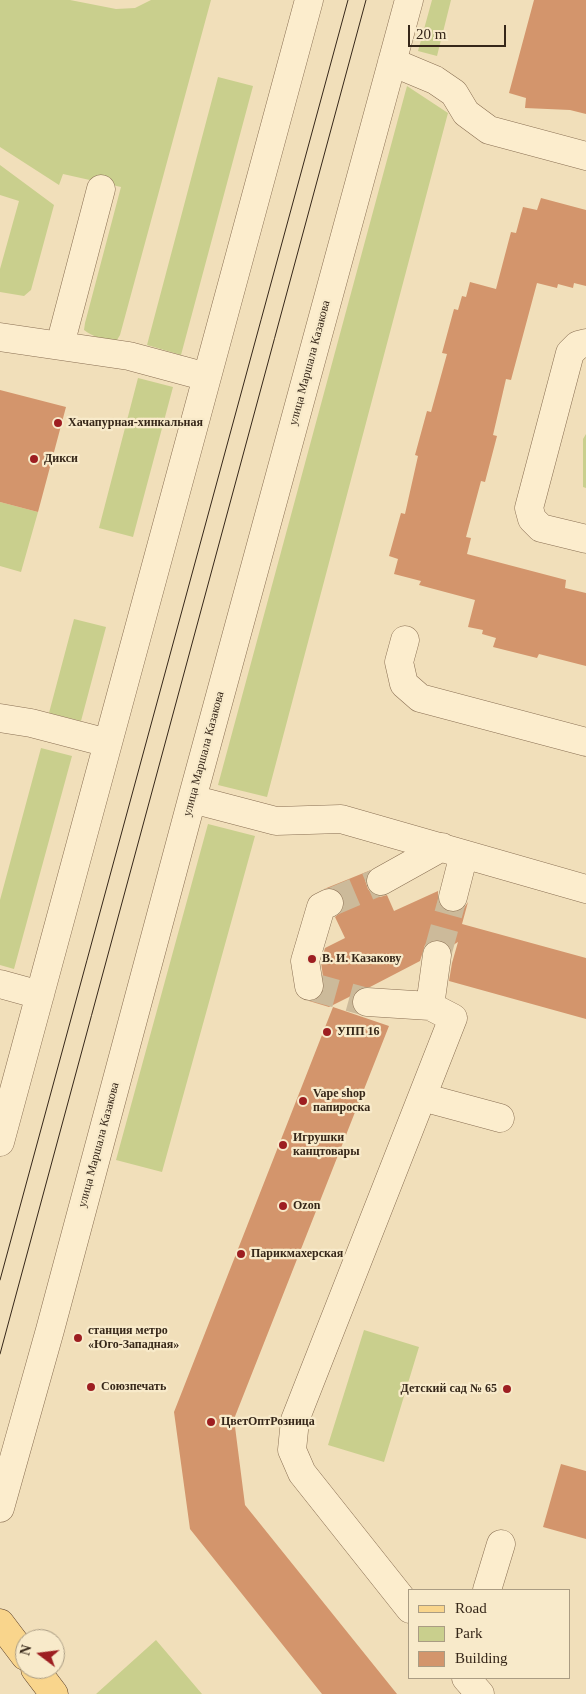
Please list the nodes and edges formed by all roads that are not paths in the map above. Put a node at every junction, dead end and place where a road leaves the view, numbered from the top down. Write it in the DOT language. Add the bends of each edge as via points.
graph roads {
  1 [pos="309,0"];
  2 [pos="409,0"];
  3 [pos="392,62"];
  4 [pos="586,156"];
  5 [pos="101,189"];
  6 [pos="0,338"];
  7 [pos="586,343"];
  8 [pos="60,345"];
  9 [pos="207,377"];
  10 [pos="586,540"];
  11 [pos="405,640"];
  12 [pos="0,718"];
  13 [pos="586,742"];
  14 [pos="108,743"];
  15 [pos="192,799"];
  16 [pos="453,850"];
  17 [pos="381,881"];
  18 [pos="586,889"];
  19 [pos="453,897"];
  20 [pos="329,903"];
  21 [pos="436,955"];
  22 [pos="0,984"];
  23 [pos="309,986"];
  24 [pos="40,995"];
  25 [pos="367,1002"];
  26 [pos="430,1006"];
  27 [pos="422,1098"];
  28 [pos="500,1118"];
  29 [pos="0,1142"];
  30 [pos="0,1508"];
  31 [pos="501,1544"];
  32 [pos="487,1589"];
  33 [pos="408,1606"];
  34 [pos="0,1623"];
  35 [pos="15,1643"];
  36 [pos="43,1679"];
  37 [pos="467,1679"];
  38 [pos="54,1694"];
  39 [pos="480,1694"];
  1 -- 9 [label="street"];
  2 -- 3 [label="street, улица Маршала Казакова"];
  3 -- 4 [label="street" via="435,80 454,93 466,113 489,130"];
  3 -- 15 [label="street, улица Маршала Казакова"];
  5 -- 8 [label="street"];
  6 -- 8 [label="street"];
  7 -- 10 [label="street" via="578,345 570,353 529,508 532,519 541,528"];
  8 -- 9 [label="street" via="129,356"];
  9 -- 14 [label="street"];
  11 -- 13 [label="street" via="399,662 404,684 420,698"];
  12 -- 14 [label="street"];
  14 -- 24 [label="street"];
  15 -- 16 [label="street" via="276,821 341,819"];
  15 -- 30 [label="street, улица Маршала Казакова"];
  16 -- 17 [label="street"];
  16 -- 18 [label="street"];
  16 -- 19 [label="street"];
  20 -- 23 [label="street" via="321,907 305,961"];
  21 -- 26 [label="street"];
  22 -- 24 [label="street"];
  24 -- 29 [label="street"];
  25 -- 26 [label="street"];
  26 -- 27 [label="street" via="453,1018"];
  27 -- 28 [label="street"];
  27 -- 33 [label="street" via="295,1420 292,1450 302,1473"];
  31 -- 32 [label="street"];
  34 -- 35 [label="main road"];
  36 -- 38 [label="main road"];
  37 -- 39 [label="street"];
}
